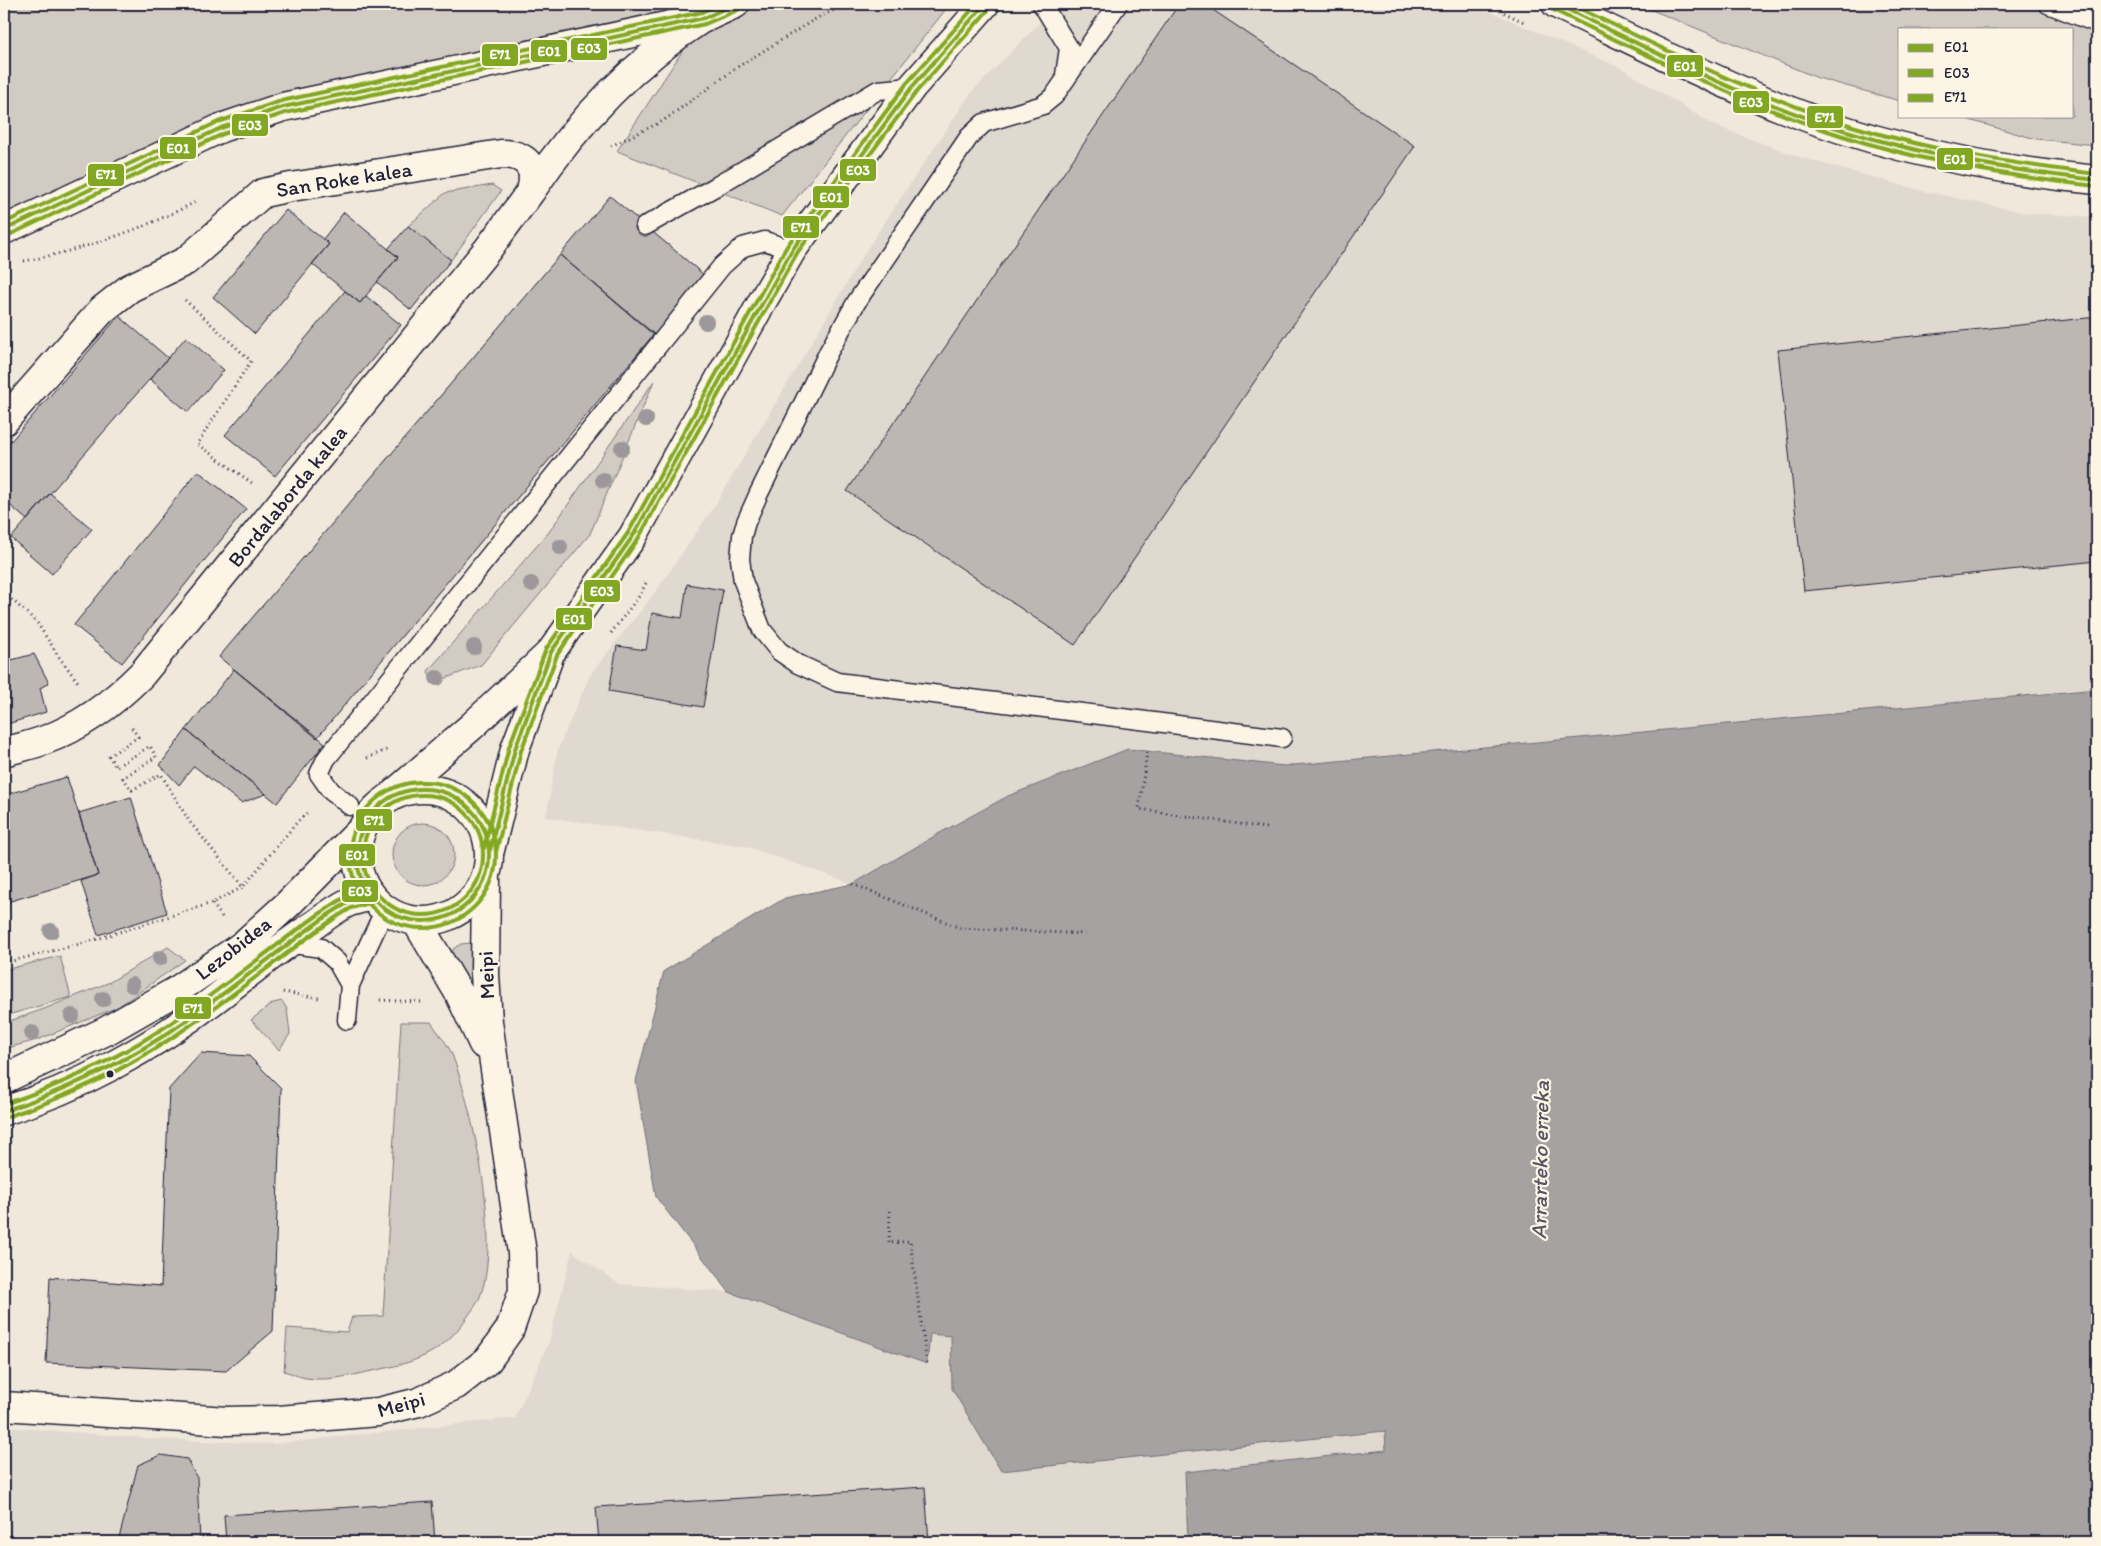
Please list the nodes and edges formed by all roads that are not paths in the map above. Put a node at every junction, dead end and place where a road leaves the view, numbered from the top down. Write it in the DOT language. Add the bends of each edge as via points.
graph roads {
  1 [pos="735,4"];
  2 [pos="985,4"];
  3 [pos="1042,4"];
  4 [pos="1118,4"];
  5 [pos="1556,4"];
  6 [pos="2048,4"];
  7 [pos="704,18"];
  8 [pos="2097,22"];
  9 [pos="1064,80"];
  10 [pos="912,87"];
  11 [pos="530,178"];
  12 [pos="2097,180"];
  13 [pos="646,226"];
  14 [pos="4,230"];
  15 [pos="792,250"];
  16 [pos="4,420"];
  17 [pos="552,652"];
  18 [pos="1282,738"];
  19 [pos="4,752"];
  20 [pos="390,796"];
  21 [pos="356,818"];
  22 [pos="490,850"];
  23 [pos="486,879"];
  24 [pos="378,903"];
  25 [pos="416,920"];
  26 [pos="287,943"];
  27 [pos="350,984"];
  28 [pos="347,1020"];
  29 [pos="494,1071"];
  30 [pos="4,1079"];
  31 [pos="4,1111"];
  32 [pos="4,1406"];
  1 -- 7 [label="street"];
  2 -- 10 [label="street"];
  3 -- 9 [label="lane" via="1069,48"];
  4 -- 9 [label="lane"];
  5 -- 12 [label="street" via="1717,80 1836,127 1970,162"];
  6 -- 8 [label="lane"];
  7 -- 11 [label="street, Bordalaborda kalea" via="633,70 552,160"];
  7 -- 14 [label="street" via="253,116"];
  9 -- 18 [label="lane" via="1054,96 1043,104 984,123 969,137 858,301 824,360 746,522 740,559 743,581 762,630 779,651 798,664 837,682"];
  10 -- 13 [label="lane" via="878,90"];
  10 -- 15 [label="street"];
  11 -- 16 [label="street, San Roke kalea" via="522,158 501,154 263,193 186,261 130,288 102,310"];
  11 -- 19 [label="street, Bordalaborda kalea" via="488,249 142,674 120,696 73,727 46,740"];
  15 -- 17 [label="street" via="633,536"];
  15 -- 21 [label="lane" via="766,241 743,247 722,266 326,759 319,774"];
  17 -- 20 [label="street"];
  17 -- 22 [label="street" via="515,749"];
  20 -- 21 [label="street" via="373,811"];
  20 -- 22 [label="street" via="412,788 434,788 456,796 477,816 485,829"];
  21 -- 24 [label="street" via="357,865 362,881"];
  21 -- 30 [label="street, Lezobidea" via="288,904 243,946 176,991 106,1031"];
  22 -- 23 [label="street"];
  23 -- 25 [label="street" via="475,898 458,912 438,920"];
  23 -- 29 [label="street, Meipi" via="485,974"];
  24 -- 25 [label="street" via="400,917"];
  24 -- 26 [label="street, Lezobidea" via="344,905"];
  24 -- 27 [label="lane"];
  25 -- 29 [label="street, Meipi" via="459,993"];
  26 -- 27 [label="lane" via="321,948 337,962"];
  26 -- 31 [label="street, Lezobidea" via="214,1001 122,1060 71,1086"];
  27 -- 28 [label="lane"];
  29 -- 32 [label="street, Meipi" via="522,1253 523,1291 510,1329 488,1360 456,1386 419,1402 378,1412 279,1420 227,1421"];
}
